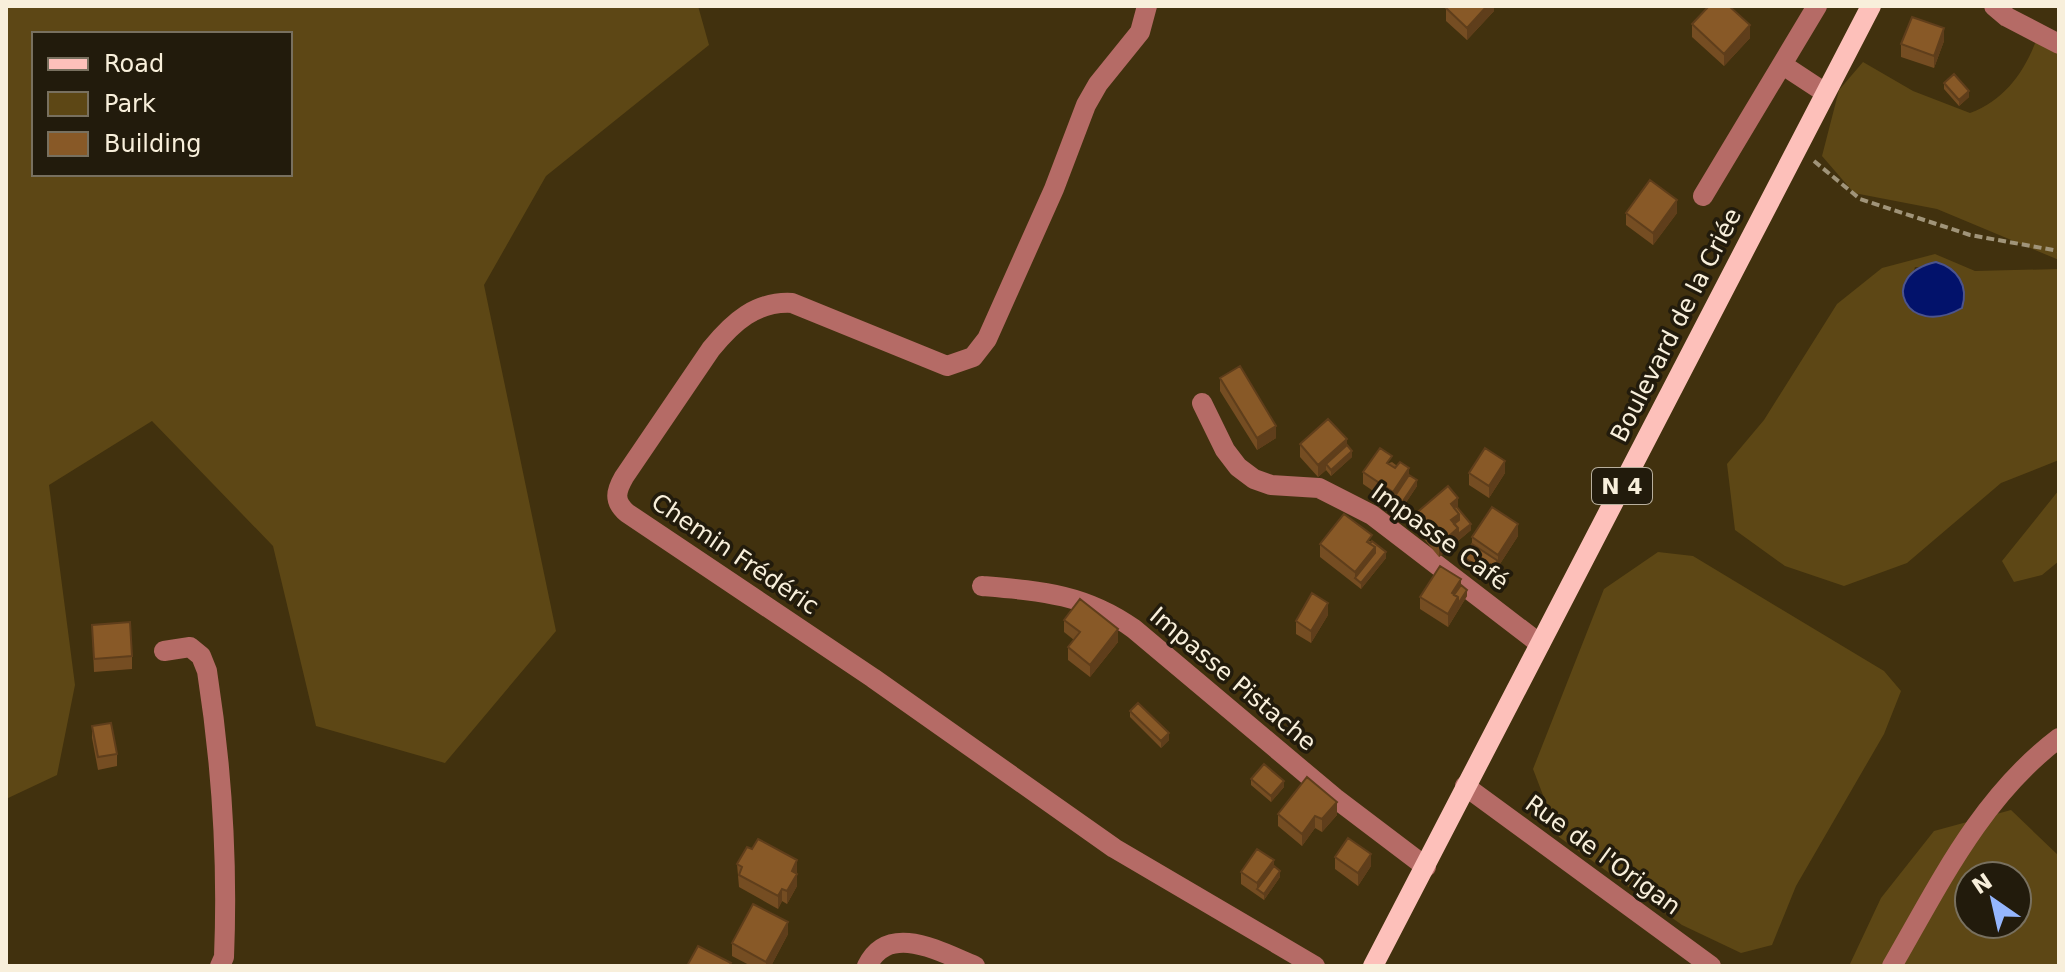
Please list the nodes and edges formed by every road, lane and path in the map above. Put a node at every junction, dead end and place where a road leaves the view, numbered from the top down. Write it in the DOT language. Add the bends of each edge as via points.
graph roads {
  1 [pos="1147,6"];
  2 [pos="1817,6"];
  3 [pos="1871,6"];
  4 [pos="1994,6"];
  5 [pos="2059,44"];
  6 [pos="1783,65"];
  7 [pos="1824,92"];
  8 [pos="1796,146"];
  9 [pos="1703,196"];
  10 [pos="2059,251"];
  11 [pos="1202,403"];
  12 [pos="982,586"];
  13 [pos="1540,644"];
  14 [pos="164,651"];
  15 [pos="2059,738"];
  16 [pos="1465,786"];
  17 [pos="1426,867"];
  18 [pos="220,966"];
  19 [pos="867,966"];
  20 [pos="975,966"];
  21 [pos="1315,966"];
  22 [pos="1373,966"];
  23 [pos="1711,966"];
  24 [pos="1892,966"];
  1 -- 21 [label="street, Chemin Frédéric" via="1140,32 1086,105 987,339 973,357 947,366 792,303 759,306 726,330 711,349 624,477 617,500 627,513 1114,848"];
  2 -- 6 [label="street"];
  3 -- 7 [label="main road, Boulevard de la Criée / N 4"];
  4 -- 5 [label="street"];
  6 -- 7 [label="street"];
  6 -- 9 [label="street"];
  7 -- 8 [label="main road, Boulevard de la Criée / N 4"];
  8 -- 10 [label="path" via="1860,199 1970,235"];
  8 -- 13 [label="main road, Boulevard de la Criée / N 4"];
  11 -- 13 [label="street, Impasse Café" via="1225,450 1254,479 1319,488 1372,515"];
  12 -- 17 [label="street, Impasse Pistache" via="1047,591 1104,608"];
  13 -- 16 [label="main road, Boulevard de la Criée / N 4"];
  14 -- 18 [label="street" via="190,647 207,671 225,812 227,881"];
  15 -- 24 [label="street" via="2012,781 1968,833"];
  16 -- 17 [label="main road, Boulevard de la Criée / N 4"];
  16 -- 23 [label="street, Rue de l'Origan"];
  17 -- 22 [label="main road, Boulevard de la Criée / N 4"];
  19 -- 20 [label="street" via="872,955 895,943 916,942"];
}
